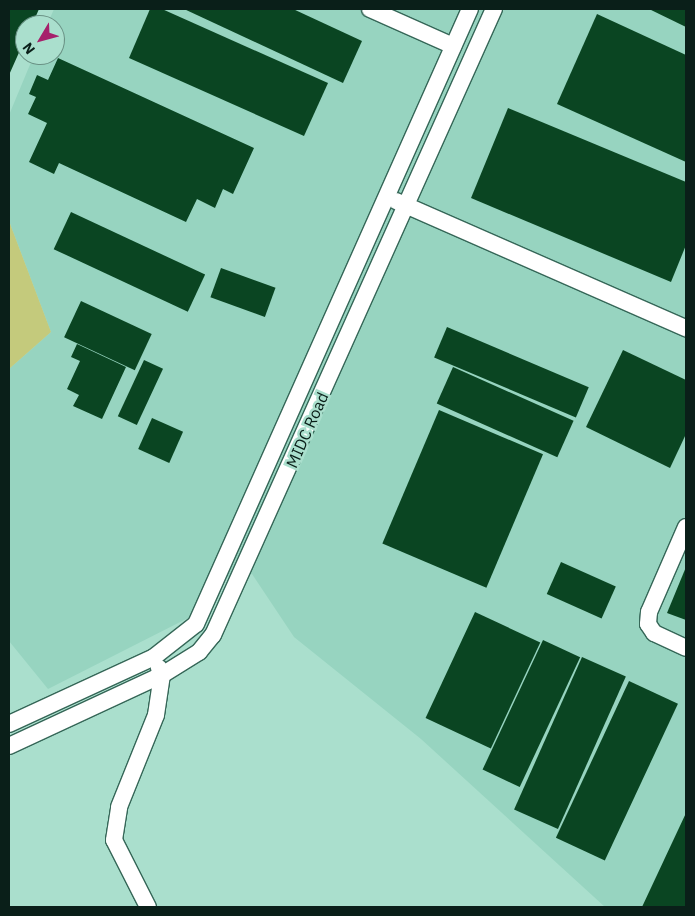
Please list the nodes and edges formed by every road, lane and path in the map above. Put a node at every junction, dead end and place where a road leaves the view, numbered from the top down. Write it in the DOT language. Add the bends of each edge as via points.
graph roads {
  1 [pos="370,9"];
  2 [pos="470,9"];
  3 [pos="494,9"];
  4 [pos="453,46"];
  5 [pos="385,196"];
  6 [pos="406,206"];
  7 [pos="686,328"];
  8 [pos="686,526"];
  9 [pos="686,648"];
  10 [pos="154,657"];
  11 [pos="162,675"];
  12 [pos="9,724"];
  13 [pos="9,746"];
  14 [pos="148,907"];
  1 -- 4 [label="street"];
  2 -- 4 [label="street, MIDC Road"];
  3 -- 6 [label="street, MIDC Road"];
  4 -- 5 [label="street, MIDC Road"];
  5 -- 6 [label="street"];
  5 -- 10 [label="street, MIDC Road" via="219,580 193,628"];
  6 -- 7 [label="street"];
  6 -- 11 [label="street, MIDC Road" via="226,614 199,652"];
  8 -- 9 [label="street" via="649,612 648,624 654,633"];
  10 -- 11 [label="street"];
  10 -- 12 [label="street, MIDC Road"];
  11 -- 13 [label="street, MIDC Road"];
  11 -- 14 [label="street" via="156,715 118,806 114,840"];
}
